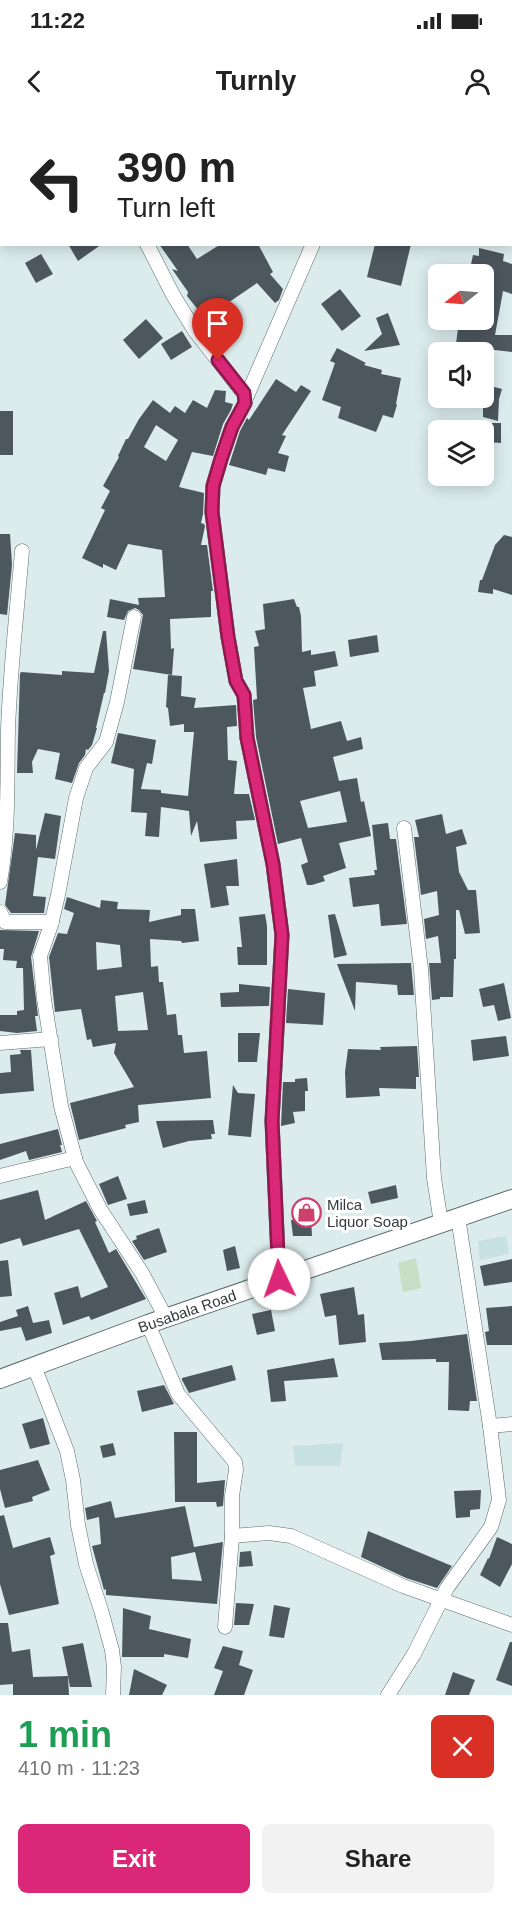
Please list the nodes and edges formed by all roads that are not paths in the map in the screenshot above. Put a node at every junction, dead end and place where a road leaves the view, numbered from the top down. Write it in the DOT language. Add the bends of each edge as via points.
graph roads {
  1 [pos="148,246"];
  2 [pos="312,246"];
  3 [pos="246,398"];
  4 [pos="22,551"];
  5 [pos="134,617"];
  6 [pos="404,828"];
  7 [pos="0,882"];
  8 [pos="0,912"];
  9 [pos="52,921"];
  10 [pos="51,1039"];
  11 [pos="0,1043"];
  12 [pos="75,1158"];
  13 [pos="0,1176"];
  14 [pos="512,1199"];
  15 [pos="449,1220"];
  16 [pos="279,1279"];
  17 [pos="166,1318"];
  18 [pos="148,1324"];
  19 [pos="34,1366"];
  20 [pos="0,1379"];
  21 [pos="512,1424"];
  22 [pos="490,1426"];
  23 [pos="499,1500"];
  24 [pos="512,1506"];
  25 [pos="232,1536"];
  26 [pos="441,1600"];
  27 [pos="512,1624"];
  28 [pos="225,1627"];
  29 [pos="113,1695"];
  30 [pos="388,1695"];
  1 -- 3 [label="street" via="195,331"];
  2 -- 3 [label="street"];
  3 -- 16 [label="street" via="221,459 213,486 212,512 228,637 236,681 244,695 247,738 273,864 281,925 272,1121"];
  4 -- 7 [label="street" via="10,683 8,802"];
  5 -- 9 [label="street" via="106,742 86,768 76,798"];
  6 -- 15 [label="street" via="421,969 434,1178"];
  8 -- 9 [label="street" via="5,922"];
  9 -- 10 [label="street" via="40,956"];
  10 -- 11 [label="street"];
  10 -- 12 [label="street" via="61,1106"];
  12 -- 13 [label="street"];
  12 -- 17 [label="street" via="100,1209"];
  14 -- 15 [label="street, Busabala Road"];
  15 -- 16 [label="street, Busabala Road"];
  15 -- 22 [label="street"];
  16 -- 17 [label="street, Busabala Road"];
  17 -- 18 [label="street, Busabala Road"];
  18 -- 19 [label="street, Busabala Road"];
  18 -- 25 [label="street" via="178,1394 235,1462"];
  19 -- 20 [label="street, Busabala Road"];
  19 -- 29 [label="street" via="67,1451 86,1564 112,1650"];
  21 -- 22 [label="street"];
  22 -- 23 [label="street"];
  23 -- 24 [label="street"];
  23 -- 26 [label="street" via="491,1527"];
  25 -- 26 [label="street" via="291,1536"];
  25 -- 28 [label="street"];
  26 -- 27 [label="street"];
  26 -- 30 [label="street"];
}
